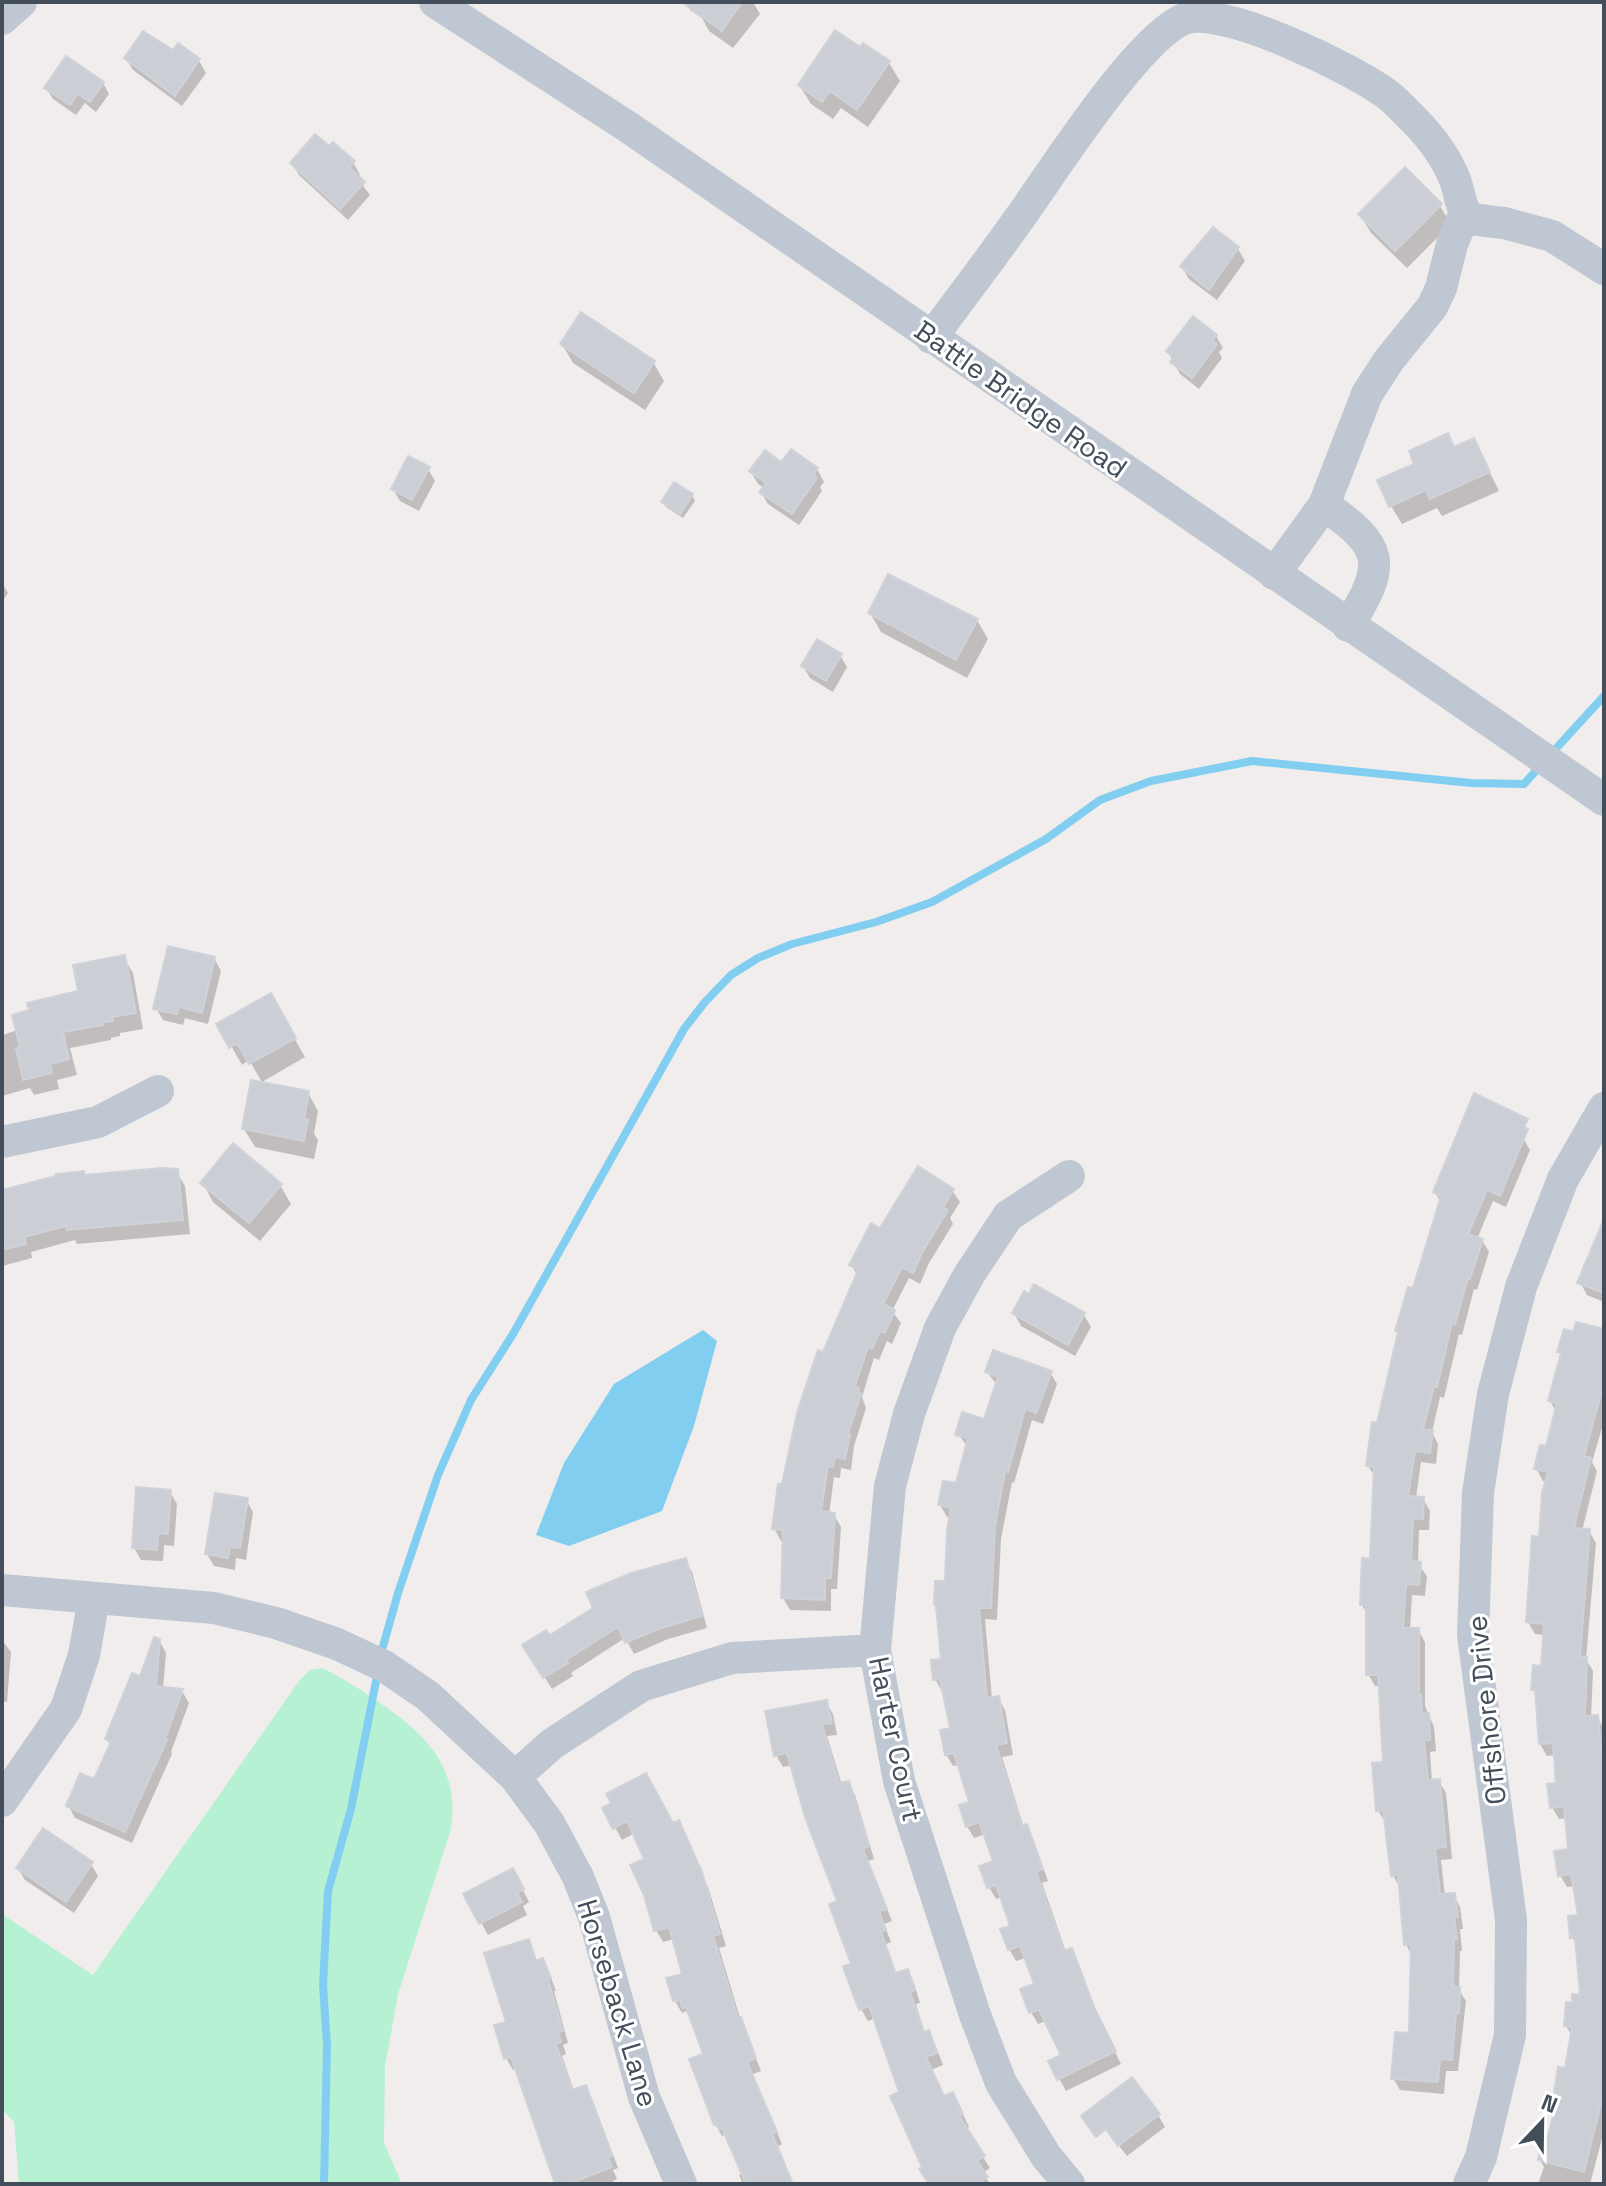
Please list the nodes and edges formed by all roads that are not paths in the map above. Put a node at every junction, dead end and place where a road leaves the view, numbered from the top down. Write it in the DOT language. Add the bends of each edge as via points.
graph roads {
  1 [pos="21,2"];
  2 [pos="435,2"];
  3 [pos="2,19"];
  4 [pos="1465,213"];
  5 [pos="1599,263"];
  6 [pos="931,338"];
  7 [pos="1324,505"];
  8 [pos="1274,574"];
  9 [pos="1348,626"];
  10 [pos="1604,800"];
  11 [pos="158,1091"];
  12 [pos="1604,1108"];
  13 [pos="2,1142"];
  14 [pos="1069,1176"];
  15 [pos="2,1590"];
  16 [pos="94,1598"];
  17 [pos="875,1650"];
  18 [pos="515,1777"];
  19 [pos="2,1801"];
  20 [pos="681,2184"];
  21 [pos="1069,2184"];
  22 [pos="1469,2184"];
  1 -- 3 [label="street"];
  2 -- 6 [label="street, Battle Bridge Road" via="628,127"];
  4 -- 5 [label="street" via="1479,222 1552,236"];
  4 -- 6 [label="street" via="1441,152 1387,95 1253,29 1218,18 1185,19 1158,37 1115,84"];
  4 -- 7 [label="street" via="1432,307 1367,394"];
  6 -- 8 [label="street, Battle Bridge Road"];
  7 -- 8 [label="street"];
  7 -- 9 [label="street" via="1360,532 1375,557 1371,583"];
  8 -- 9 [label="street, Battle Bridge Road"];
  9 -- 10 [label="street, Battle Bridge Road"];
  11 -- 13 [label="street" via="98,1122"];
  12 -- 22 [label="street, Offshore Drive" via="1563,1179 1521,1287 1493,1394 1478,1493 1473,1635 1511,1920 1510,2035 1481,2157"];
  14 -- 17 [label="street, Harter Court" via="1008,1216 940,1328 890,1486"];
  15 -- 16 [label="street, Horseback Lane"];
  16 -- 18 [label="street, Horseback Lane" via="214,1608 337,1644 384,1666 428,1696"];
  16 -- 19 [label="street" via="84,1655 66,1709"];
  17 -- 18 [label="street" via="732,1658 641,1686 552,1744"];
  17 -- 21 [label="street, Harter Court" via="899,1781 975,2015 1001,2083"];
  18 -- 20 [label="street, Horseback Lane" via="549,1823 578,1877 644,2097"];
}
